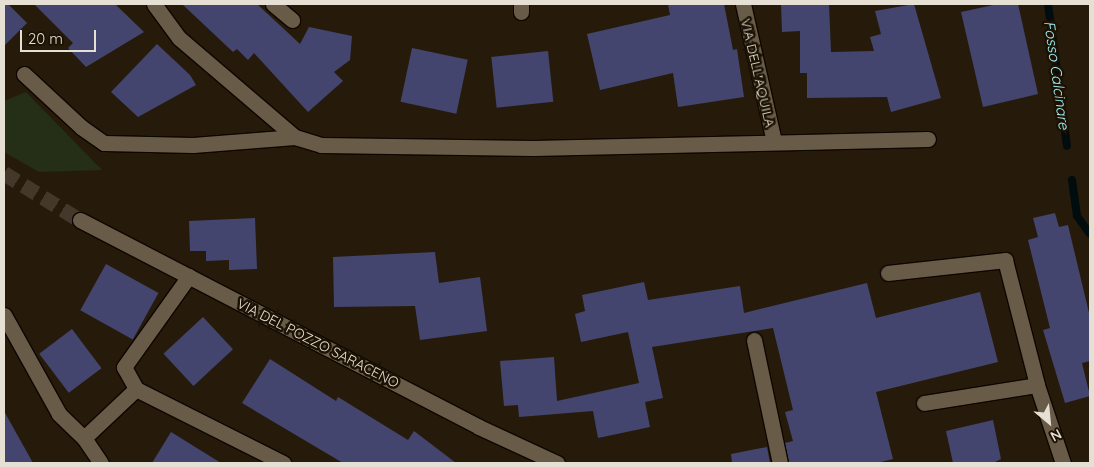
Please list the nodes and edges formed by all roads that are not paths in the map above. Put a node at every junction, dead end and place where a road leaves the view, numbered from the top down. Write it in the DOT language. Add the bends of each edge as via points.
graph roads {
  1 [pos="154,4"];
  2 [pos="272,4"];
  3 [pos="743,4"];
  4 [pos="292,20"];
  5 [pos="24,74"];
  6 [pos="295,137"];
  7 [pos="928,139"];
  8 [pos="774,142"];
  9 [pos="80,220"];
  10 [pos="888,273"];
  11 [pos="189,276"];
  12 [pos="4,315"];
  13 [pos="754,340"];
  14 [pos="1037,385"];
  15 [pos="136,389"];
  16 [pos="924,403"];
  17 [pos="84,438"];
  18 [pos="101,463"];
  19 [pos="283,463"];
  20 [pos="557,463"];
  21 [pos="780,463"];
  22 [pos="1063,463"];
  1 -- 6 [label="street" via="179,38"];
  2 -- 4 [label="street"];
  3 -- 8 [label="street, VIA DELL'AQUILA"];
  5 -- 6 [label="street" via="81,127 104,143 193,145"];
  6 -- 8 [label="street" via="321,145 533,148"];
  7 -- 8 [label="street"];
  9 -- 11 [label="street, VIA DEL POZZO SARACENO"];
  10 -- 14 [label="street" via="1006,260"];
  11 -- 15 [label="street" via="124,366"];
  11 -- 20 [label="street, VIA DEL POZZO SARACENO" via="479,427"];
  12 -- 17 [label="street" via="59,414"];
  13 -- 21 [label="street"];
  14 -- 16 [label="street"];
  14 -- 22 [label="street"];
  15 -- 17 [label="street"];
  15 -- 19 [label="street"];
  17 -- 18 [label="street"];
}
